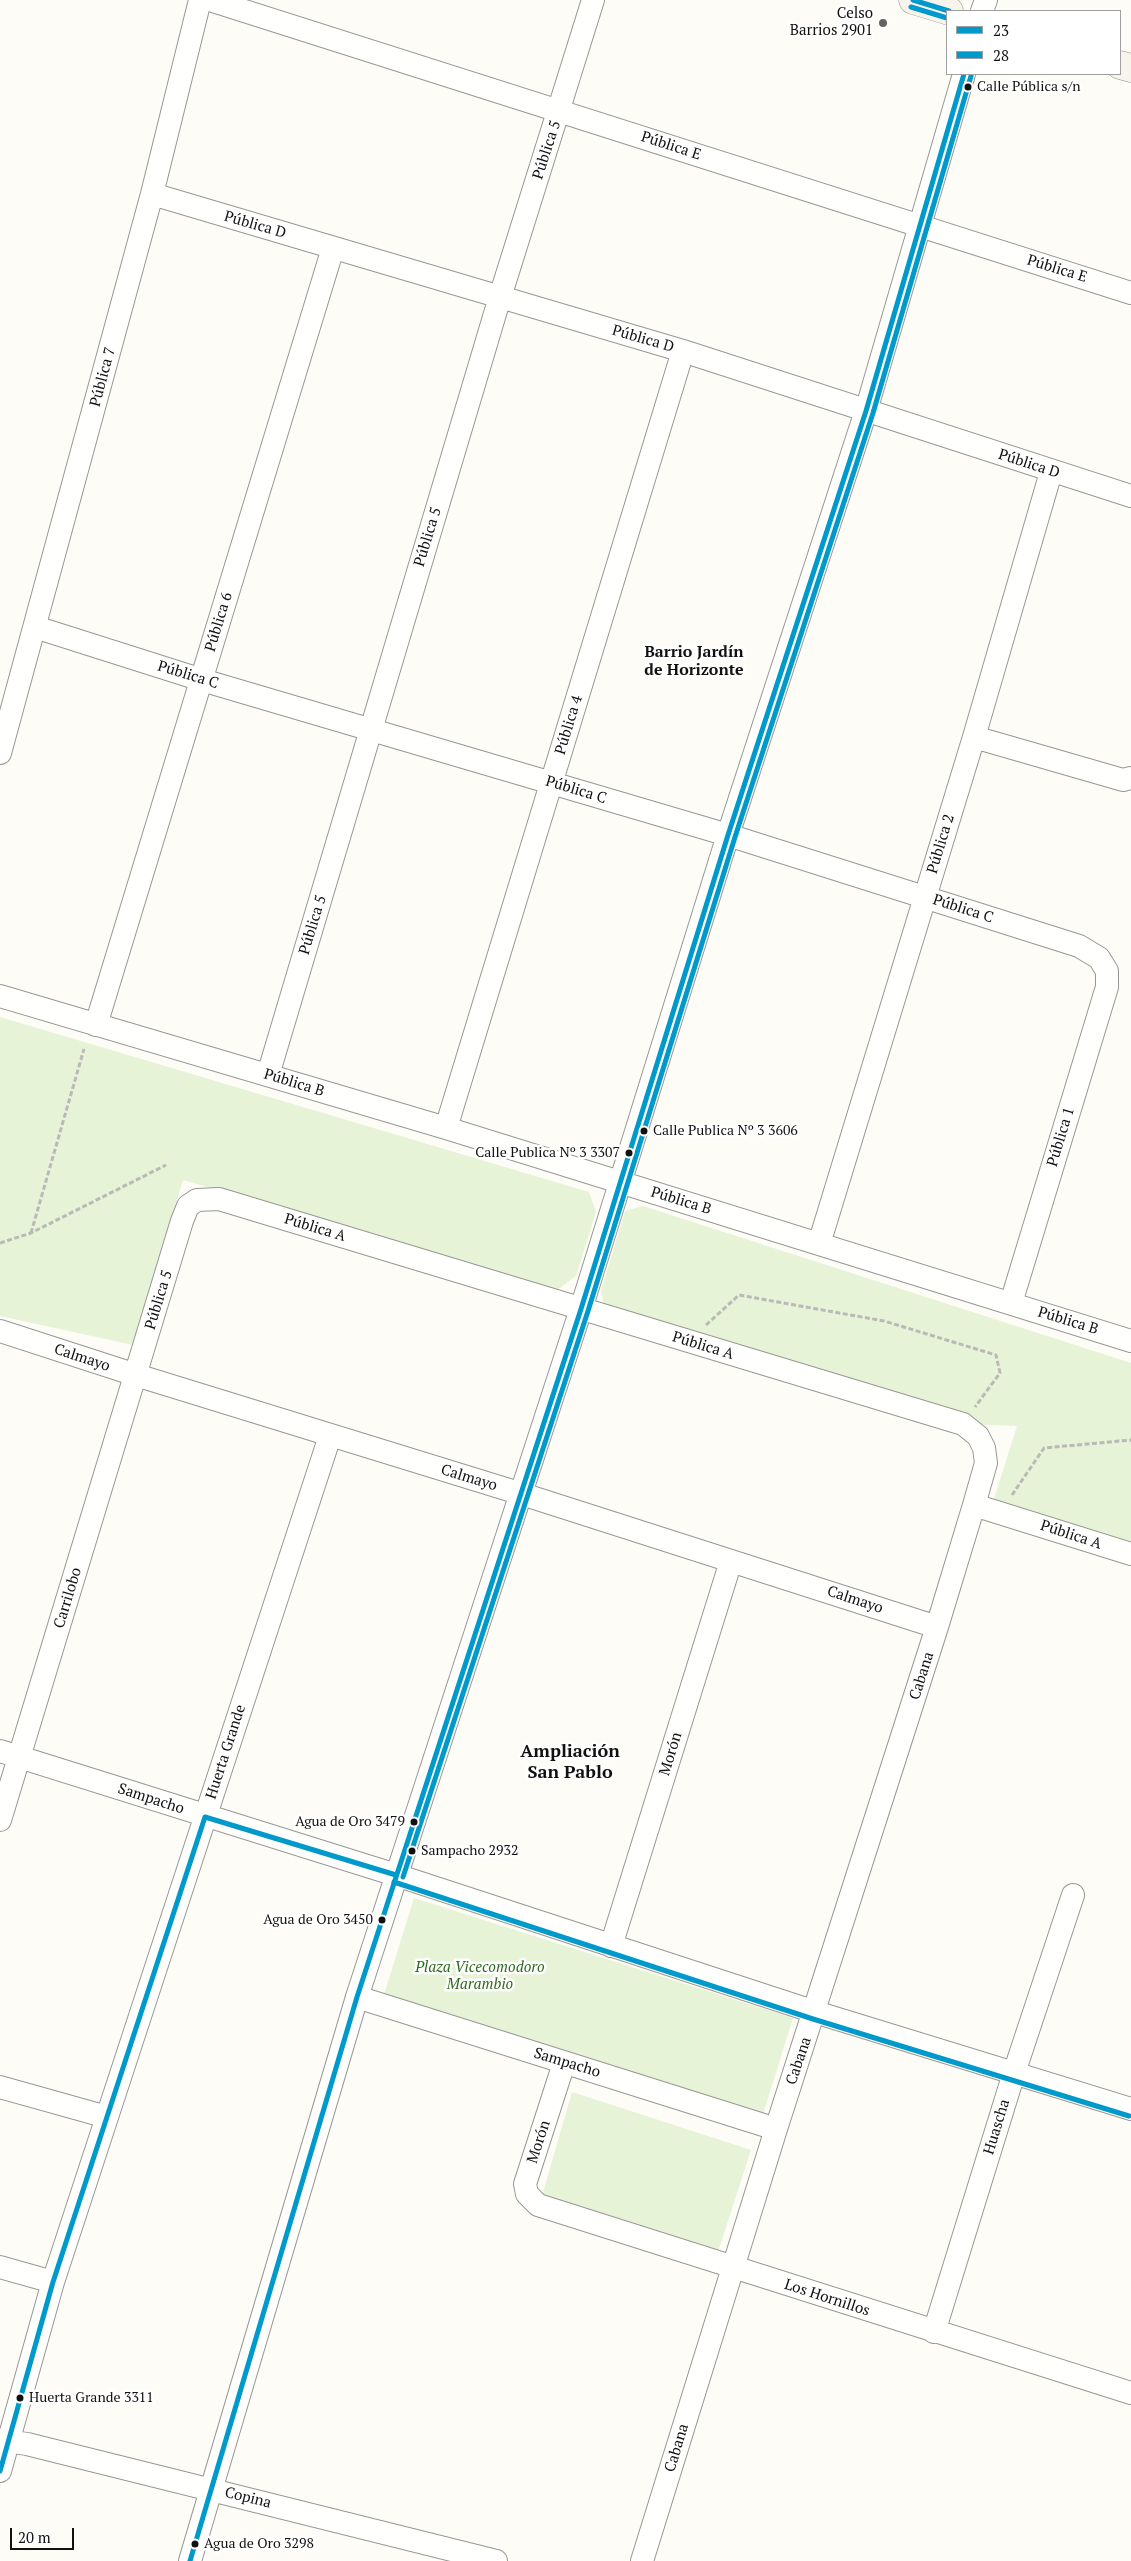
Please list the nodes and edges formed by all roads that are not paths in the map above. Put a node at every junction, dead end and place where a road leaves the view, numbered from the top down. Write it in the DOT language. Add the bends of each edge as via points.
graph roads {
  1 [pos="200,0"];
  2 [pos="210,0"];
  3 [pos="593,0"];
  4 [pos="913,0"];
  5 [pos="946,10"];
  6 [pos="964,75"];
  7 [pos="560,111"];
  8 [pos="152,194"];
  9 [pos="919,226"];
  10 [pos="333,248"];
  11 [pos="1131,293"];
  12 [pos="500,297"];
  13 [pos="683,351"];
  14 [pos="866,411"];
  15 [pos="1051,472"];
  16 [pos="1131,496"];
  17 [pos="35,627"];
  18 [pos="202,680"];
  19 [pos="371,729"];
  20 [pos="974,737"];
  21 [pos="0,753"];
  22 [pos="1131,778"];
  23 [pos="552,783"];
  24 [pos="728,835"];
  25 [pos="925,897"];
  26 [pos="1107,971"];
  27 [pos="0,996"];
  28 [pos="96,1025"];
  29 [pos="268,1076"];
  30 [pos="446,1128"];
  31 [pos="622,1183"];
  32 [pos="197,1200"];
  33 [pos="819,1244"];
  34 [pos="1011,1303"];
  35 [pos="582,1309"];
  36 [pos="0,1330"];
  37 [pos="1131,1341"];
  38 [pos="136,1375"];
  39 [pos="330,1436"];
  40 [pos="522,1494"];
  41 [pos="974,1504"];
  42 [pos="1131,1554"];
  43 [pos="731,1561"];
  44 [pos="937,1627"];
  45 [pos="10,1754"];
  46 [pos="205,1816"];
  47 [pos="0,1820"];
  48 [pos="396,1875"];
  49 [pos="1073,1895"];
  50 [pos="612,1946"];
  51 [pos="357,1997"];
  52 [pos="815,2012"];
  53 [pos="564,2062"];
  54 [pos="1014,2073"];
  55 [pos="0,2087"];
  56 [pos="1131,2109"];
  57 [pos="107,2117"];
  58 [pos="776,2129"];
  59 [pos="527,2194"];
  60 [pos="0,2267"];
  61 [pos="734,2268"];
  62 [pos="53,2282"];
  63 [pos="934,2332"];
  64 [pos="1131,2393"];
  65 [pos="4,2441"];
  66 [pos="0,2471"];
  67 [pos="211,2488"];
  68 [pos="429,2553"];
  69 [pos="190,2561"];
  70 [pos="496,2561"];
  71 [pos="642,2561"];
  1 -- 8 [label="street, Pública 7"];
  2 -- 7 [label="street, Pública E"];
  3 -- 7 [label="street, Pública 5"];
  4 -- 5 [label="main road"];
  6 -- 9 [label="street"];
  7 -- 9 [label="street, Pública E"];
  7 -- 12 [label="street, Pública 5"];
  8 -- 10 [label="street, Pública D"];
  8 -- 17 [label="street, Pública 7"];
  9 -- 11 [label="street, Pública E"];
  9 -- 14 [label="street"];
  10 -- 12 [label="street, Pública D"];
  10 -- 18 [label="street, Pública 6"];
  12 -- 13 [label="street, Pública D"];
  12 -- 19 [label="street, Pública 5"];
  13 -- 14 [label="street, Pública D"];
  13 -- 23 [label="street, Pública 4"];
  14 -- 15 [label="street, Pública D"];
  14 -- 24 [label="street"];
  15 -- 16 [label="street, Pública D"];
  15 -- 20 [label="street, Pública 2"];
  17 -- 18 [label="street, Pública C"];
  17 -- 21 [label="street, Pública 7"];
  18 -- 19 [label="street, Pública C"];
  18 -- 28 [label="street, Pública 6"];
  19 -- 23 [label="street, Pública C"];
  19 -- 29 [label="street, Pública 5"];
  20 -- 22 [label="street" via="1123,780"];
  20 -- 25 [label="street, Pública 2"];
  23 -- 24 [label="street, Pública C"];
  23 -- 30 [label="street, Pública 4"];
  24 -- 25 [label="street, Pública C"];
  24 -- 31 [label="street"];
  25 -- 26 [label="street, Pública C" via="1079,946 1098,958"];
  25 -- 33 [label="street, Pública 2"];
  26 -- 34 [label="street, Pública 1" via="1107,987"];
  27 -- 28 [label="street, Pública B"];
  28 -- 29 [label="street, Pública B"];
  29 -- 30 [label="street, Pública B"];
  30 -- 31 [label="street, Pública B"];
  31 -- 33 [label="street, Pública B"];
  31 -- 35 [label="street"];
  32 -- 35 [label="street, Pública A" via="219,1199"];
  32 -- 38 [label="street, Pública 5" via="188,1206 182,1221"];
  33 -- 34 [label="street, Pública B"];
  34 -- 37 [label="street, Pública B"];
  35 -- 40 [label="street"];
  35 -- 41 [label="street, Pública A" via="963,1424 978,1436 984,1448 986,1463"];
  36 -- 38 [label="street, Calmayo"];
  38 -- 39 [label="street, Calmayo"];
  38 -- 45 [label="street, Carrilobo"];
  39 -- 40 [label="street, Calmayo"];
  39 -- 46 [label="street, Huerta Grande"];
  40 -- 43 [label="street, Calmayo"];
  40 -- 48 [label="street"];
  41 -- 42 [label="street, Pública A"];
  41 -- 44 [label="street, Cabana"];
  43 -- 44 [label="street, Calmayo"];
  43 -- 50 [label="street, Morón"];
  44 -- 52 [label="street, Cabana"];
  45 -- 46 [label="street, Sampacho"];
  45 -- 47 [label="street, Carrilobo"];
  46 -- 48 [label="street, Sampacho"];
  46 -- 57 [label="street, Huerta Grande"];
  48 -- 50 [label="street, Sampacho"];
  48 -- 51 [label="street"];
  49 -- 54 [label="street, Huascha"];
  50 -- 52 [label="street, Sampacho"];
  51 -- 53 [label="street, Sampacho"];
  51 -- 67 [label="street"];
  52 -- 54 [label="street, Sampacho"];
  52 -- 58 [label="street, Cabana"];
  53 -- 58 [label="street, Sampacho"];
  53 -- 59 [label="street, Morón" via="525,2184"];
  54 -- 56 [label="street, Sampacho"];
  54 -- 63 [label="street, Huascha"];
  55 -- 57 [label="street"];
  57 -- 62 [label="street, Huerta Grande"];
  58 -- 61 [label="street, Cabana"];
  59 -- 61 [label="street, Los Hornillos" via="538,2205"];
  60 -- 62 [label="street"];
  61 -- 63 [label="street, Los Hornillos"];
  61 -- 71 [label="street, Cabana"];
  62 -- 65 [label="street, Huerta Grande"];
  63 -- 64 [label="street, Los Hornillos"];
  65 -- 66 [label="street, Huerta Grande"];
  65 -- 67 [label="street, Copina"];
  67 -- 68 [label="street, Copina"];
  67 -- 69 [label="street"];
  68 -- 70 [label="street, Copina"];
}
